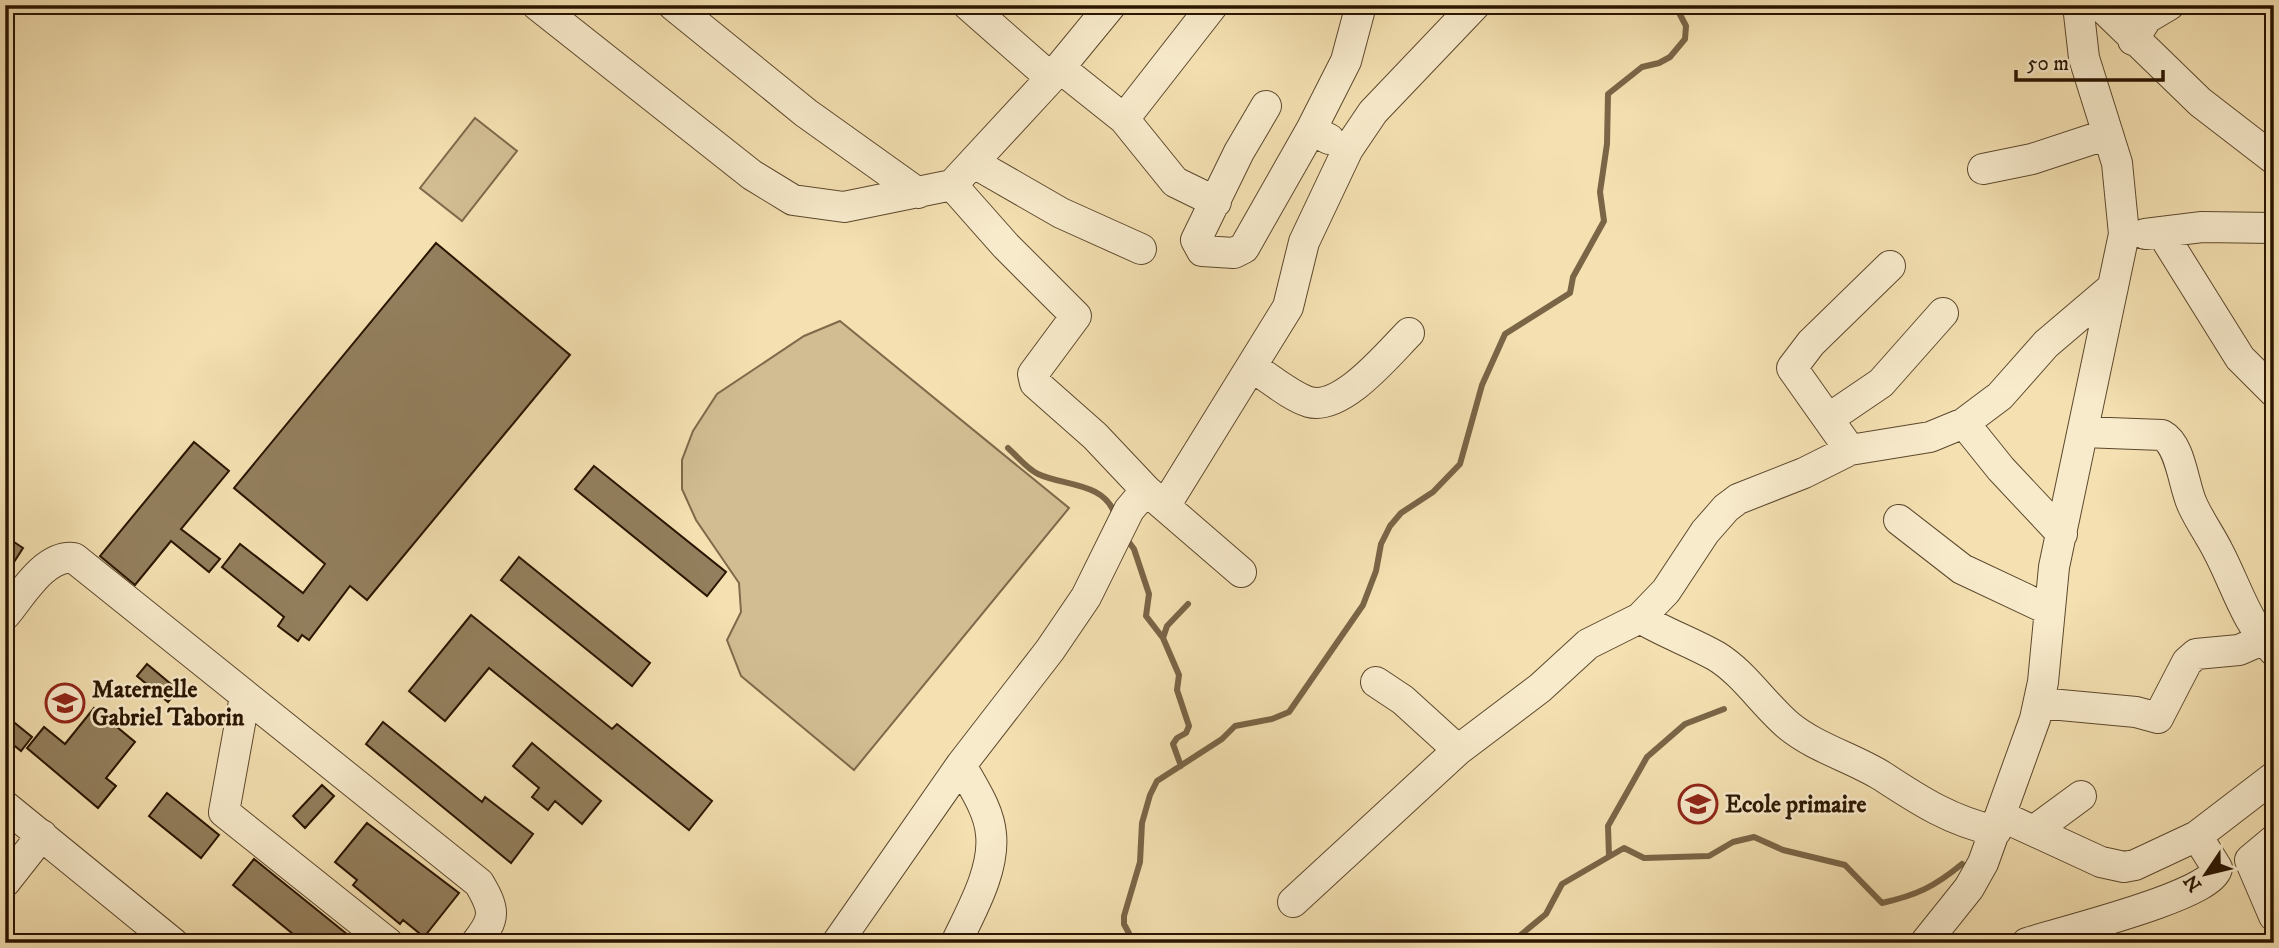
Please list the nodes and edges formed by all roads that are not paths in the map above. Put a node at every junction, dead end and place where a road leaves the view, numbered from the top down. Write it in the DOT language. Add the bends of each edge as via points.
graph roads {
  1 [pos="537,5"];
  2 [pos="673,5"];
  3 [pos="968,5"];
  4 [pos="1111,5"];
  5 [pos="1213,5"];
  6 [pos="1361,5"];
  7 [pos="1475,5"];
  8 [pos="2078,5"];
  9 [pos="2100,5"];
  10 [pos="2169,5"];
  11 [pos="2133,40"];
  12 [pos="1056,73"];
  13 [pos="1266,106"];
  14 [pos="1124,118"];
  15 [pos="1311,130"];
  16 [pos="2108,134"];
  17 [pos="1348,149"];
  18 [pos="2274,159"];
  19 [pos="974,163"];
  20 [pos="1983,169"];
  21 [pos="952,185"];
  22 [pos="918,193"];
  23 [pos="1216,202"];
  24 [pos="2274,228"];
  25 [pos="2162,233"];
  26 [pos="2124,234"];
  27 [pos="1140,249"];
  28 [pos="1890,265"];
  29 [pos="2113,287"];
  30 [pos="1943,313"];
  31 [pos="1409,333"];
  32 [pos="1253,368"];
  33 [pos="2274,392"];
  34 [pos="1828,419"];
  35 [pos="1965,423"];
  36 [pos="2083,432"];
  37 [pos="1850,450"];
  38 [pos="1155,498"];
  39 [pos="1899,520"];
  40 [pos="2062,534"];
  41 [pos="1241,572"];
  42 [pos="2049,610"];
  43 [pos="5,615"];
  44 [pos="1640,618"];
  45 [pos="2268,645"];
  46 [pos="1376,682"];
  47 [pos="245,696"];
  48 [pos="2039,703"];
  49 [pos="1458,750"];
  50 [pos="961,765"];
  51 [pos="2270,785"];
  52 [pos="2081,796"];
  53 [pos="5,806"];
  54 [pos="1999,823"];
  55 [pos="2035,830"];
  56 [pos="42,835"];
  57 [pos="2197,836"];
  58 [pos="2274,840"];
  59 [pos="5,882"];
  60 [pos="1293,902"];
  61 [pos="2274,916"];
  62 [pos="173,943"];
  63 [pos="387,943"];
  64 [pos="476,943"];
  65 [pos="837,943"];
  66 [pos="956,943"];
  67 [pos="1925,943"];
  68 [pos="2027,943"];
  1 -- 22 [label="street" via="752,175 793,200 844,207"];
  2 -- 22 [label="street" via="806,113"];
  3 -- 12 [label="street"];
  4 -- 12 [label="street"];
  5 -- 14 [label="street"];
  6 -- 15 [label="street" via="1346,61"];
  7 -- 17 [label="street" via="1373,112"];
  8 -- 16 [label="street" via="2084,58"];
  9 -- 11 [label="street"];
  10 -- 11 [label="street" via="2147,18"];
  11 -- 18 [label="street" via="2200,102"];
  12 -- 14 [label="street"];
  12 -- 19 [label="street"];
  13 -- 23 [label="street"];
  14 -- 23 [label="street" via="1168,176"];
  15 -- 17 [label="street"];
  15 -- 23 [label="street" via="1239,252 1197,247 1196,240"];
  16 -- 20 [label="street" via="2032,159"];
  16 -- 26 [label="street" via="2118,163"];
  17 -- 32 [label="street" via="1304,242 1288,307"];
  19 -- 21 [label="street"];
  19 -- 27 [label="street" via="1061,213"];
  21 -- 22 [label="street"];
  21 -- 38 [label="street" via="1076,316 1033,374 1035,383 1096,436"];
  24 -- 25 [label="street" via="2202,227"];
  25 -- 26 [label="street"];
  25 -- 33 [label="street" via="2240,358"];
  26 -- 29 [label="street"];
  28 -- 34 [label="street" via="1792,368"];
  29 -- 35 [label="street" via="2046,344 2000,396"];
  29 -- 36 [label="street"];
  30 -- 34 [label="street" via="1881,383"];
  31 -- 32 [label="street" via="1364,377 1327,402 1309,402"];
  32 -- 38 [label="street"];
  34 -- 37 [label="street"];
  35 -- 37 [label="street" via="1930,437"];
  35 -- 40 [label="street"];
  36 -- 40 [label="street"];
  36 -- 45 [label="street" via="2162,435 2171,442 2192,505"];
  37 -- 44 [label="street" via="1726,508 1666,591"];
  38 -- 41 [label="street"];
  38 -- 50 [label="street" via="1129,510 1086,597"];
  39 -- 42 [label="street" via="1962,569"];
  40 -- 42 [label="street"];
  42 -- 48 [label="street"];
  43 -- 47 [label="street" via="50,563 62,556 74,558"];
  44 -- 49 [label="street" via="1588,644 1540,688"];
  44 -- 54 [label="street" via="1726,664 1803,735 1920,802 1973,826"];
  45 -- 48 [label="street" via="2196,654 2187,662 2158,718"];
  46 -- 49 [label="street"];
  47 -- 63 [label="street" via="224,812"];
  47 -- 64 [label="street" via="479,883 492,904 490,925"];
  48 -- 54 [label="street"];
  49 -- 60 [label="street"];
  50 -- 65 [label="street"];
  50 -- 66 [label="street" via="992,835 984,876"];
  51 -- 57 [label="street"];
  52 -- 55 [label="street"];
  53 -- 56 [label="street"];
  54 -- 55 [label="street"];
  54 -- 67 [label="street" via="1969,888"];
  55 -- 57 [label="street" via="2101,862 2124,867"];
  56 -- 59 [label="street"];
  56 -- 62 [label="street"];
  57 -- 68 [label="street" via="2217,868 2212,879 2117,918"];
  58 -- 61 [label="street" via="2250,860"];
}
